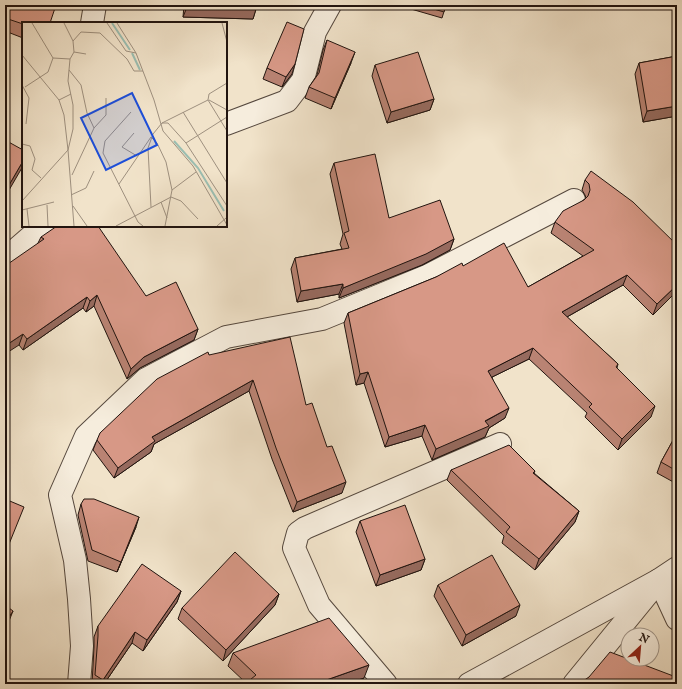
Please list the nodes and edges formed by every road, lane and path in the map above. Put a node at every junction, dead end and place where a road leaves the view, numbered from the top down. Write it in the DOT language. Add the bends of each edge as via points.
graph roads {
  1 [pos="95,5"];
  2 [pos="330,5"];
  3 [pos="92,22"];
  4 [pos="227,124"];
  5 [pos="574,200"];
  6 [pos="42,227"];
  7 [pos="5,259"];
  8 [pos="500,444"];
  9 [pos="668,574"];
  10 [pos="677,619"];
  11 [pos="79,684"];
  12 [pos="386,684"];
  13 [pos="469,684"];
  14 [pos="574,684"];
  1 -- 3 [label="street"];
  2 -- 4 [label="street" via="315,32 303,80 287,101"];
  5 -- 11 [label="street" via="427,276 322,319 226,337 146,378 86,436 60,495 75,560 82,646"];
  6 -- 7 [label="street"];
  8 -- 12 [label="street" via="305,528 298,534 294,548 319,605"];
  9 -- 10 [label="street"];
  9 -- 13 [label="street"];
  9 -- 14 [label="street"];
}
